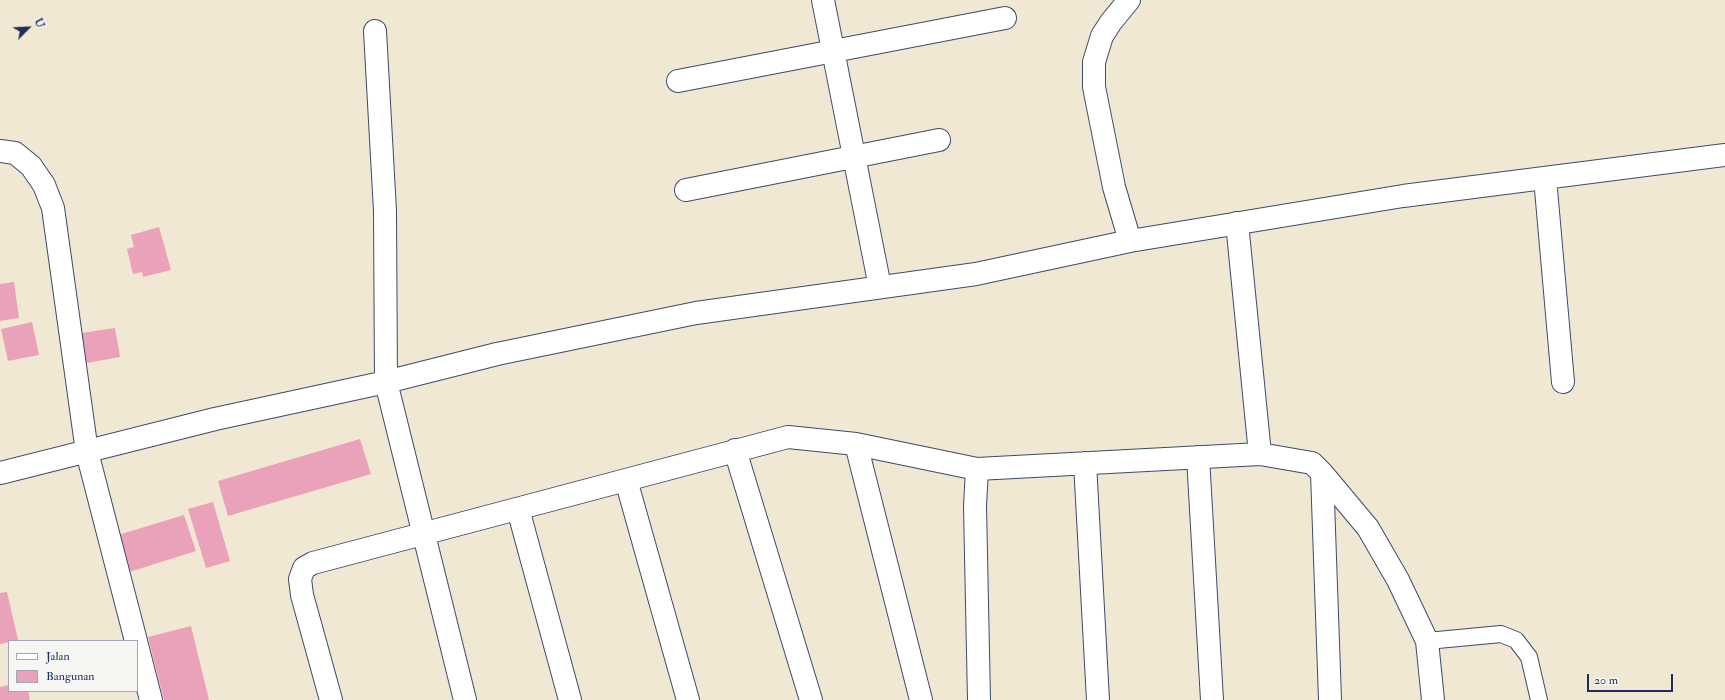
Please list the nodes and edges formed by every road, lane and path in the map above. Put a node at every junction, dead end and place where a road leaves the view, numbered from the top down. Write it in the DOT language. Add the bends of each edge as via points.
graph roads {
  1 [pos="823,0"];
  2 [pos="1129,0"];
  3 [pos="1005,18"];
  4 [pos="375,31"];
  5 [pos="833,51"];
  6 [pos="678,81"];
  7 [pos="939,140"];
  8 [pos="0,151"];
  9 [pos="1725,155"];
  10 [pos="854,157"];
  11 [pos="1545,178"];
  12 [pos="686,190"];
  13 [pos="1237,223"];
  14 [pos="1130,241"];
  15 [pos="880,287"];
  16 [pos="386,382"];
  17 [pos="1563,382"];
  18 [pos="856,444"];
  19 [pos="735,450"];
  20 [pos="87,452"];
  21 [pos="1260,454"];
  22 [pos="1198,457"];
  23 [pos="1084,464"];
  24 [pos="977,469"];
  25 [pos="0,473"];
  26 [pos="1322,473"];
  27 [pos="626,480"];
  28 [pos="518,509"];
  29 [pos="424,534"];
  30 [pos="136,640"];
  31 [pos="1427,641"];
  32 [pos="138,649"];
  33 [pos="151,700"];
  34 [pos="332,700"];
  35 [pos="465,700"];
  36 [pos="570,700"];
  37 [pos="688,700"];
  38 [pos="810,700"];
  39 [pos="921,700"];
  40 [pos="978,700"];
  41 [pos="1098,700"];
  42 [pos="1212,700"];
  43 [pos="1330,700"];
  44 [pos="1433,700"];
  45 [pos="1539,700"];
  1 -- 5 [label="street"];
  2 -- 14 [label="street" via="1102,36 1094,62 1094,87 1114,187"];
  3 -- 5 [label="street"];
  4 -- 16 [label="street" via="385,211"];
  5 -- 6 [label="street"];
  5 -- 10 [label="street"];
  7 -- 10 [label="street"];
  8 -- 20 [label="street" via="15,153 31,166 44,185 53,208"];
  9 -- 11 [label="street"];
  10 -- 12 [label="street"];
  10 -- 15 [label="street"];
  11 -- 13 [label="street" via="1403,196"];
  11 -- 17 [label="street"];
  13 -- 14 [label="street"];
  13 -- 21 [label="street"];
  14 -- 15 [label="street" via="976,274"];
  15 -- 16 [label="street" via="696,313 497,354"];
  16 -- 20 [label="street"];
  16 -- 29 [label="street"];
  18 -- 19 [label="street" via="788,437"];
  18 -- 24 [label="street"];
  18 -- 39 [label="street"];
  19 -- 27 [label="street"];
  19 -- 38 [label="street"];
  20 -- 25 [label="street"];
  20 -- 30 [label="street"];
  21 -- 22 [label="street"];
  21 -- 26 [label="street" via="1312,464"];
  22 -- 23 [label="street"];
  22 -- 42 [label="street"];
  23 -- 24 [label="street"];
  23 -- 41 [label="street"];
  24 -- 40 [label="street" via="975,506"];
  26 -- 31 [label="street" via="1368,528 1398,580"];
  26 -- 43 [label="street"];
  27 -- 28 [label="street"];
  27 -- 37 [label="street"];
  28 -- 29 [label="street"];
  28 -- 36 [label="street"];
  29 -- 34 [label="street" via="313,563 304,568 300,579 302,595"];
  29 -- 35 [label="street"];
  31 -- 44 [label="street"];
  31 -- 45 [label="lane" via="1501,634 1516,640 1529,657"];
  32 -- 33 [label="street"];
}
